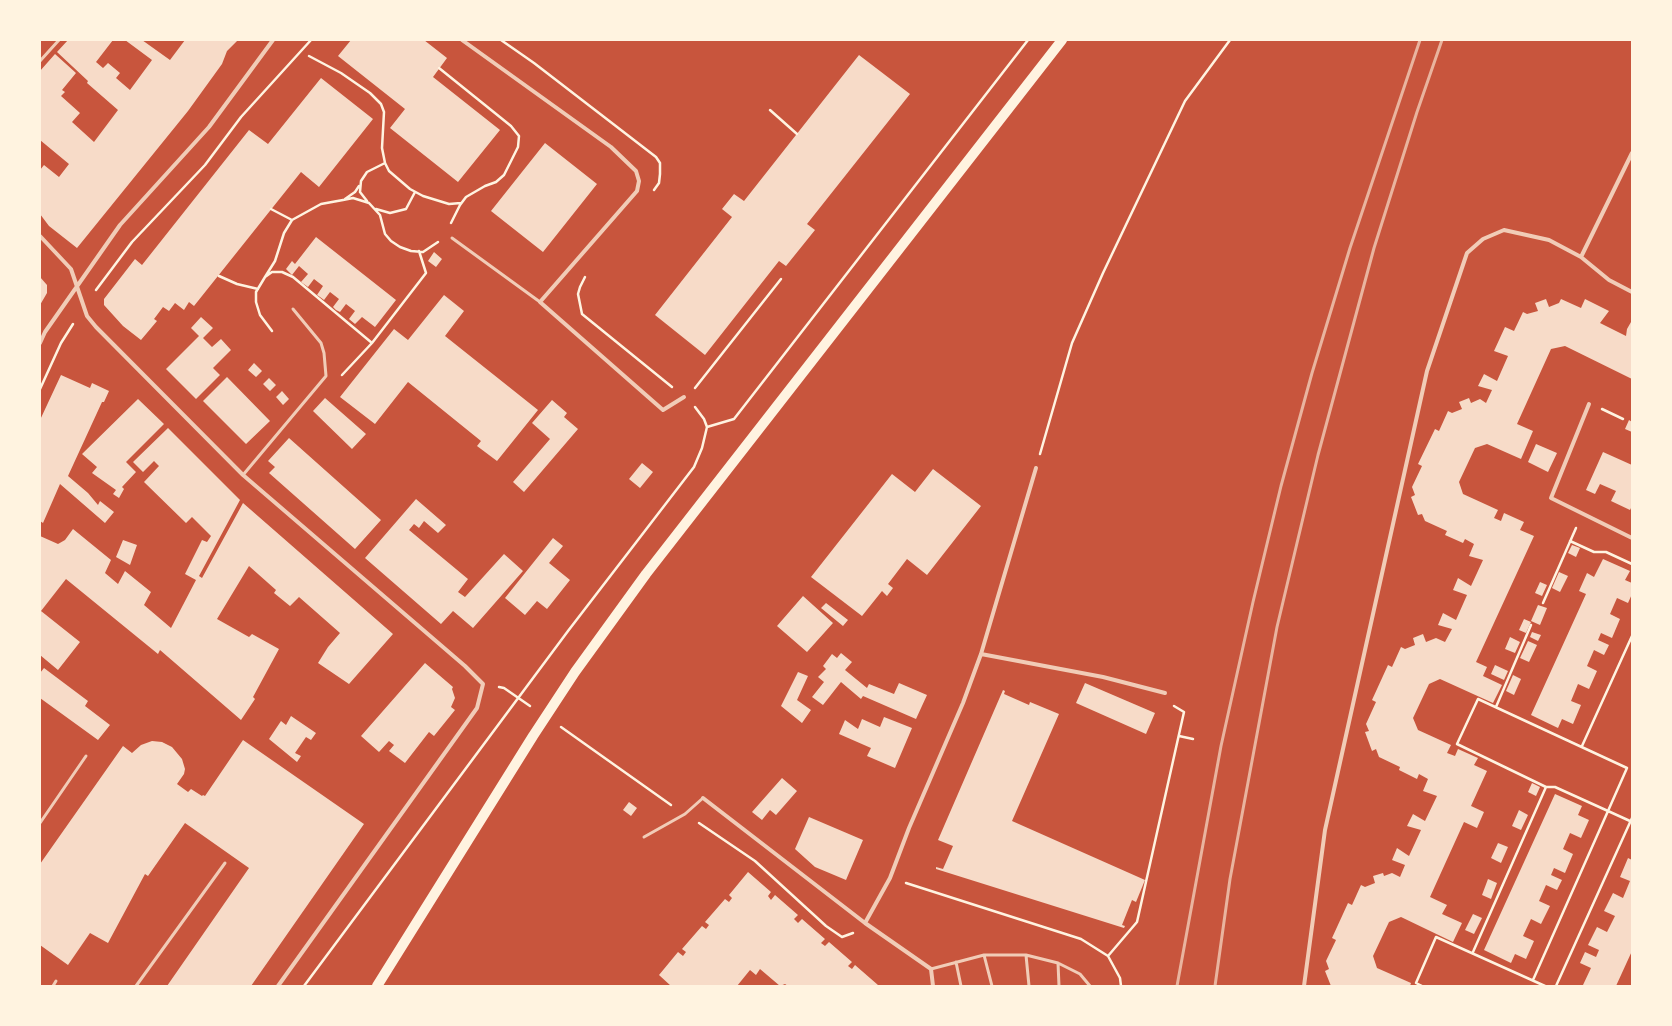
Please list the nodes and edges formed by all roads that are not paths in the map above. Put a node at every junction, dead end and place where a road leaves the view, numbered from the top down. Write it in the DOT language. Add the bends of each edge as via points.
graph roads {
  1 [pos="58,40"];
  2 [pos="273,40"];
  3 [pos="462,40"];
  4 [pos="1062,40"];
  5 [pos="40,61"];
  6 [pos="1632,153"];
  7 [pos="40,236"];
  8 [pos="452,238"];
  9 [pos="1581,257"];
  10 [pos="77,286"];
  11 [pos="1632,292"];
  12 [pos="540,302"];
  13 [pos="293,309"];
  14 [pos="40,343"];
  15 [pos="684,397"];
  16 [pos="1589,404"];
  17 [pos="1036,468"];
  18 [pos="243,475"];
  19 [pos="1632,538"];
  20 [pos="981,654"];
  21 [pos="1165,693"];
  22 [pos="86,756"];
  23 [pos="703,798"];
  24 [pos="40,823"];
  25 [pos="644,837"];
  26 [pos="225,863"];
  27 [pos="865,922"];
  28 [pos="984,954"];
  29 [pos="1026,955"];
  30 [pos="956,962"];
  31 [pos="1058,963"];
  32 [pos="931,969"];
  33 [pos="56,981"];
  34 [pos="54,986"];
  35 [pos="136,986"];
  36 [pos="278,986"];
  37 [pos="377,986"];
  38 [pos="933,986"];
  39 [pos="961,986"];
  40 [pos="992,986"];
  41 [pos="1029,986"];
  42 [pos="1059,986"];
  43 [pos="1090,986"];
  44 [pos="1304,986"];
  1 -- 5 [label="lane"];
  2 -- 10 [label="street" via="209,126 120,225"];
  3 -- 12 [label="street" via="611,147 636,171 639,181 637,191"];
  4 -- 37 [label="main road" via="646,574 575,672"];
  6 -- 9 [label="street"];
  7 -- 10 [label="street" via="71,269"];
  8 -- 12 [label="lane"];
  9 -- 11 [label="street" via="1608,280"];
  9 -- 44 [label="street" via="1549,240 1504,230 1483,239 1467,253 1423,386 1325,830"];
  10 -- 14 [label="street"];
  10 -- 18 [label="street" via="87,316 96,327"];
  12 -- 15 [label="street" via="663,410"];
  13 -- 18 [label="lane" via="321,343 326,376"];
  16 -- 19 [label="street" via="1551,498"];
  17 -- 20 [label="street"];
  18 -- 36 [label="street" via="459,660 483,684 477,708"];
  20 -- 21 [label="street" via="1103,677"];
  20 -- 27 [label="street" via="890,878"];
  22 -- 24 [label="lane"];
  23 -- 25 [label="lane" via="685,814"];
  23 -- 27 [label="street"];
  26 -- 35 [label="lane"];
  27 -- 32 [label="street"];
  28 -- 29 [label="lane"];
  28 -- 30 [label="lane"];
  28 -- 40 [label="lane"];
  29 -- 31 [label="lane"];
  29 -- 41 [label="lane"];
  30 -- 32 [label="lane"];
  30 -- 39 [label="lane"];
  31 -- 42 [label="lane"];
  31 -- 43 [label="lane" via="1080,974"];
  32 -- 38 [label="street"];
  33 -- 34 [label="lane"];
}
